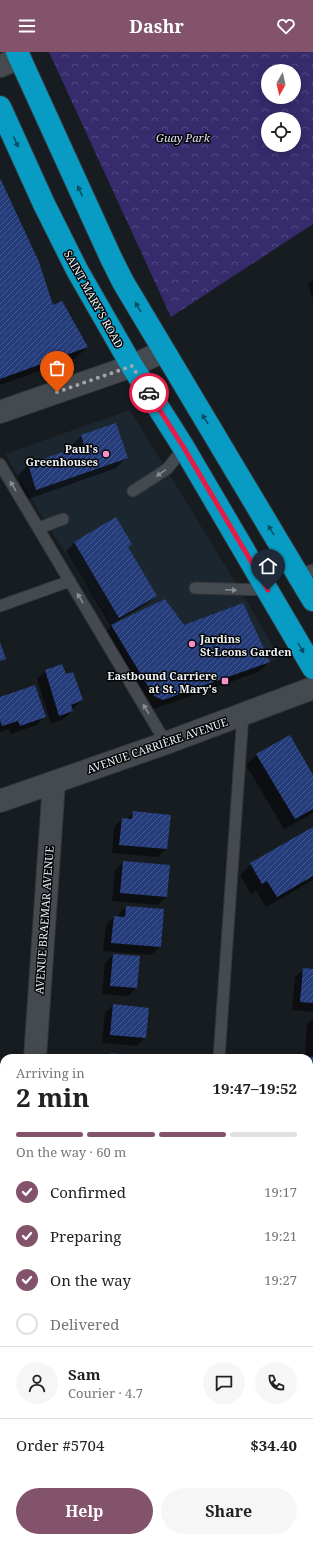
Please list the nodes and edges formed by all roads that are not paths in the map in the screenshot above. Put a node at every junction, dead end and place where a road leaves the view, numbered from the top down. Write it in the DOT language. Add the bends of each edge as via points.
graph roads {
  1 [pos="12,59"];
  2 [pos="0,107"];
  3 [pos="164,351"];
  4 [pos="132,366"];
  5 [pos="0,412"];
  6 [pos="184,448"];
  7 [pos="0,464"];
  8 [pos="133,491"];
  9 [pos="63,519"];
  10 [pos="39,528"];
  11 [pos="306,572"];
  12 [pos="70,582"];
  13 [pos="195,588"];
  14 [pos="268,590"];
  15 [pos="313,600"];
  16 [pos="0,606"];
  17 [pos="313,668"];
  18 [pos="313,688"];
  19 [pos="243,714"];
  20 [pos="166,743"];
  21 [pos="54,782"];
  22 [pos="0,801"];
  23 [pos="34,1054"];
  24 [pos="219,1054"];
  3 -- 1 [label="highway, one-way" via="110,258"];
  2 -- 4 [label="highway, SAINT MARY'S ROAD, one-way" via="60,238"];
  3 -- 4 [label="street"];
  11 -- 3 [label="highway, one-way"];
  4 -- 5 [label="street"];
  4 -- 6 [label="highway, SAINT MARY'S ROAD"];
  6 -- 8 [label="lane, one-way" via="167,470"];
  6 -- 14 [label="highway, SAINT MARY'S ROAD"];
  10 -- 7 [label="lane, one-way"];
  9 -- 10 [label="lane"];
  10 -- 12 [label="lane"];
  11 -- 15 [label="highway"];
  12 -- 16 [label="lane"];
  20 -- 12 [label="lane, one-way"];
  13 -- 14 [label="lane, one-way"];
  14 -- 17 [label="highway, SAINT MARY'S ROAD, one-way"];
  18 -- 19 [label="street, AVENUE CARRIÈRE AVENUE"];
  19 -- 20 [label="street, AVENUE CARRIÈRE AVENUE"];
  19 -- 24 [label="lane"];
  20 -- 21 [label="street, AVENUE CARRIÈRE AVENUE"];
  21 -- 22 [label="street, AVENUE CARRIÈRE AVENUE"];
  21 -- 23 [label="street, AVENUE BRAEMAR AVENUE"];
}
